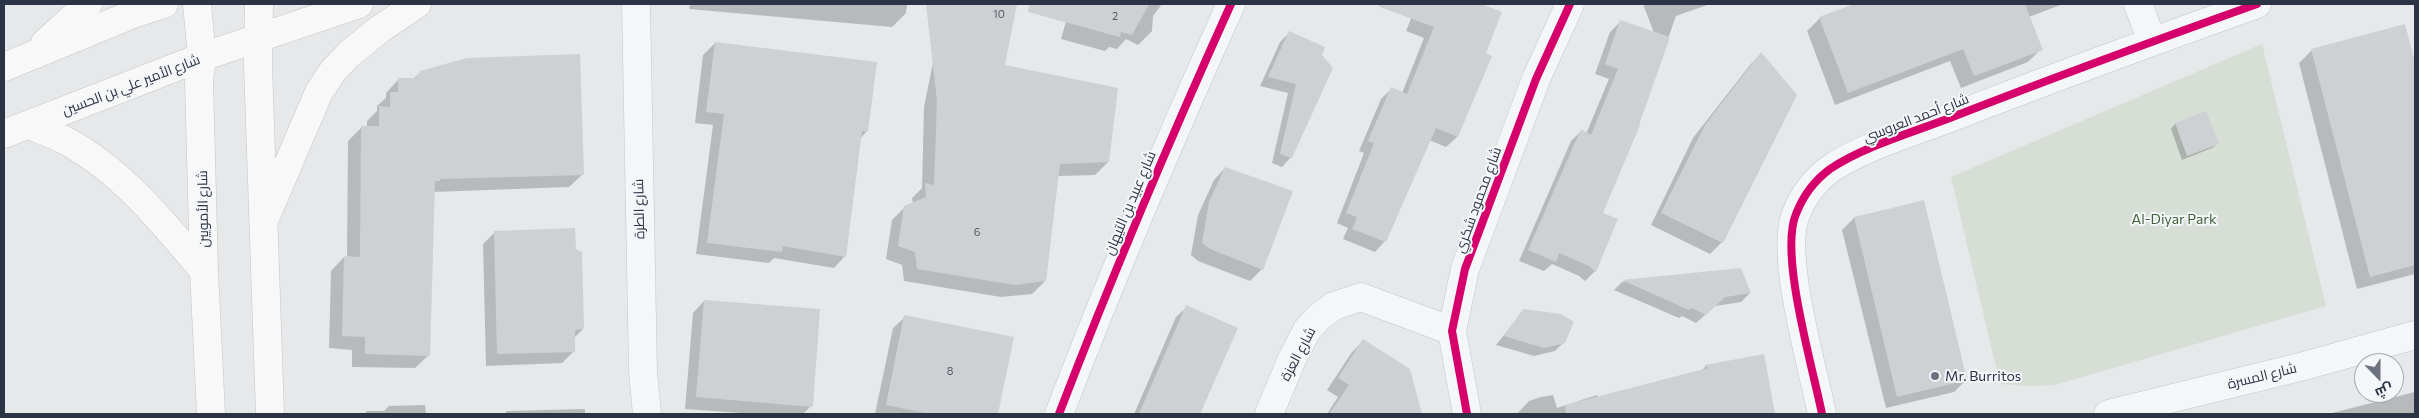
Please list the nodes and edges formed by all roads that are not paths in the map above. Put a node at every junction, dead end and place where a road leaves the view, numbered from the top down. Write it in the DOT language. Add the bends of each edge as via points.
graph roads {
  1 [pos="88,4"];
  2 [pos="164,4"];
  3 [pos="197,4"];
  4 [pos="259,4"];
  5 [pos="359,4"];
  6 [pos="417,4"];
  7 [pos="636,4"];
  8 [pos="1231,4"];
  9 [pos="1570,4"];
  10 [pos="2138,4"];
  11 [pos="2257,4"];
  12 [pos="260,38"];
  13 [pos="2152,41"];
  14 [pos="31,56"];
  15 [pos="202,57"];
  16 [pos="4,67"];
  17 [pos="29,124"];
  18 [pos="4,134"];
  19 [pos="262,224"];
  20 [pos="204,271"];
  21 [pos="1452,331"];
  22 [pos="2415,335"];
  23 [pos="211,414"];
  24 [pos="270,414"];
  25 [pos="647,414"];
  26 [pos="1059,414"];
  27 [pos="1269,414"];
  28 [pos="1467,414"];
  29 [pos="1822,414"];
  30 [pos="2108,414"];
  1 -- 14 [label="main road"];
  2 -- 14 [label="main road"];
  3 -- 15 [label="main road, شارع الأمويين"];
  4 -- 12 [label="main road"];
  5 -- 12 [label="main road, شارع الأمير علي بن الحسين"];
  6 -- 19 [label="main road" via="380,29 333,71 319,92"];
  7 -- 25 [label="street, شارع الطرة" via="643,372"];
  8 -- 26 [label="street, شارع عبيد بن التيهان" via="1176,125"];
  9 -- 21 [label="street, شارع محمود شكري" via="1536,79 1469,260"];
  10 -- 13 [label="street"];
  11 -- 13 [label="street, شارع أحمد العروسي"];
  12 -- 15 [label="main road, شارع الأمير علي بن الحسين"];
  12 -- 19 [label="main road"];
  13 -- 29 [label="street, شارع أحمد العروسي" via="1856,155 1816,181 1795,215 1791,262"];
  14 -- 16 [label="main road"];
  15 -- 17 [label="main road, شارع الأمير علي بن الحسين"];
  15 -- 20 [label="main road, شارع الأمويين" via="199,81"];
  17 -- 18 [label="main road, شارع الأمير علي بن الحسين"];
  17 -- 20 [label="main road" via="68,142 123,182"];
  19 -- 24 [label="main road"];
  20 -- 23 [label="main road, شارع الأمويين"];
  21 -- 27 [label="street, شارع العزة" via="1360,298 1334,306 1307,330"];
  21 -- 28 [label="street, شارع محمود شكري"];
  22 -- 30 [label="street, شارع المسرة"];
}
